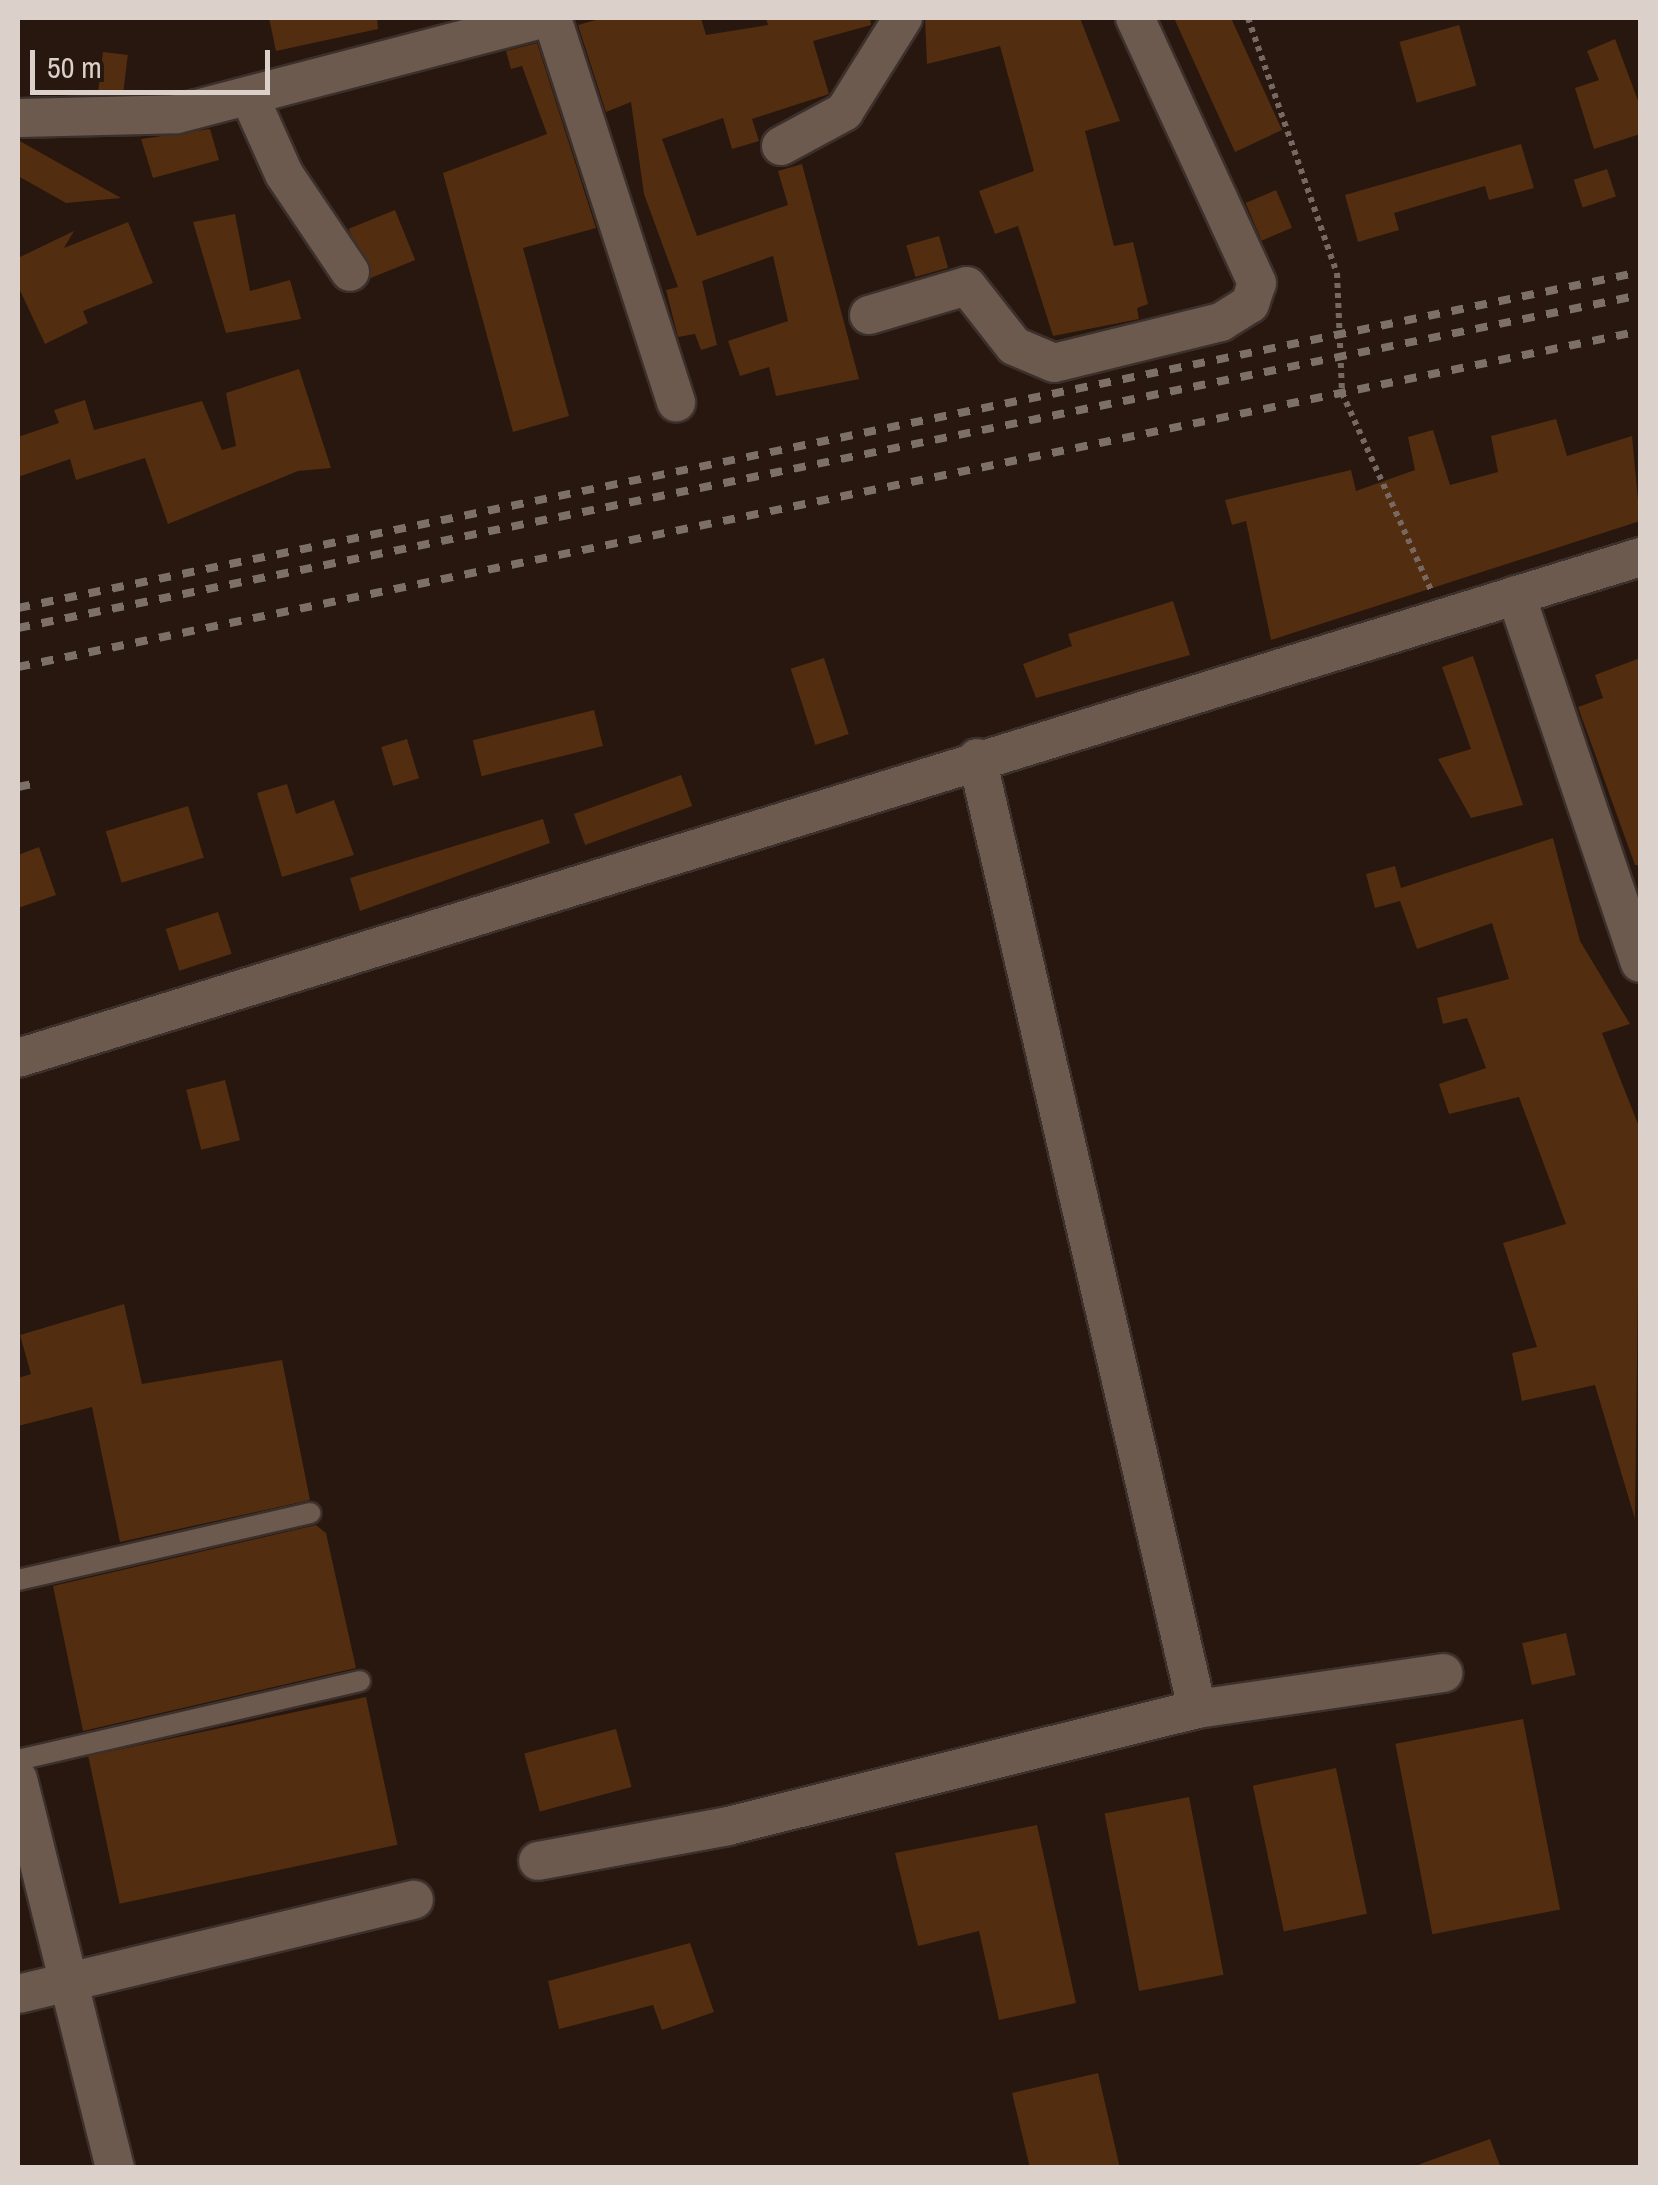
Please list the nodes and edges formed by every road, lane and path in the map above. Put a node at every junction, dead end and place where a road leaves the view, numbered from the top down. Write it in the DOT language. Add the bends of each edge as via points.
graph roads {
  1 [pos="545,18"];
  2 [pos="552,18"];
  3 [pos="903,18"];
  4 [pos="1135,18"];
  5 [pos="1248,18"];
  6 [pos="250,98"];
  7 [pos="18,118"];
  8 [pos="781,146"];
  9 [pos="350,272"];
  10 [pos="869,315"];
  11 [pos="676,403"];
  12 [pos="1640,557"];
  13 [pos="1516,595"];
  14 [pos="1442,614"];
  15 [pos="977,758"];
  16 [pos="1640,962"];
  17 [pos="18,1058"];
  18 [pos="310,1513"];
  19 [pos="18,1580"];
  20 [pos="1443,1673"];
  21 [pos="360,1681"];
  22 [pos="1197,1709"];
  23 [pos="18,1760"];
  24 [pos="18,1780"];
  25 [pos="538,1861"];
  26 [pos="414,1900"];
  27 [pos="65,1982"];
  28 [pos="18,1994"];
  29 [pos="115,2168"];
  1 -- 6 [label="street"];
  2 -- 11 [label="street"];
  3 -- 8 [label="street" via="844,112"];
  4 -- 10 [label="street" via="1257,283 1250,304 1221,322 1054,363 1014,346 967,286"];
  5 -- 14 [label="path" via="1337,273 1342,393"];
  6 -- 7 [label="street" via="117,122"];
  6 -- 9 [label="street" via="284,174"];
  12 -- 13 [label="street"];
  13 -- 14 [label="street"];
  13 -- 16 [label="street"];
  14 -- 15 [label="street"];
  15 -- 17 [label="street"];
  15 -- 22 [label="street"];
  18 -- 19 [label="lane"];
  20 -- 22 [label="street"];
  21 -- 23 [label="lane"];
  22 -- 25 [label="street" via="728,1826"];
  24 -- 27 [label="street"];
  26 -- 27 [label="street"];
  27 -- 28 [label="street"];
  27 -- 29 [label="street"];
}
